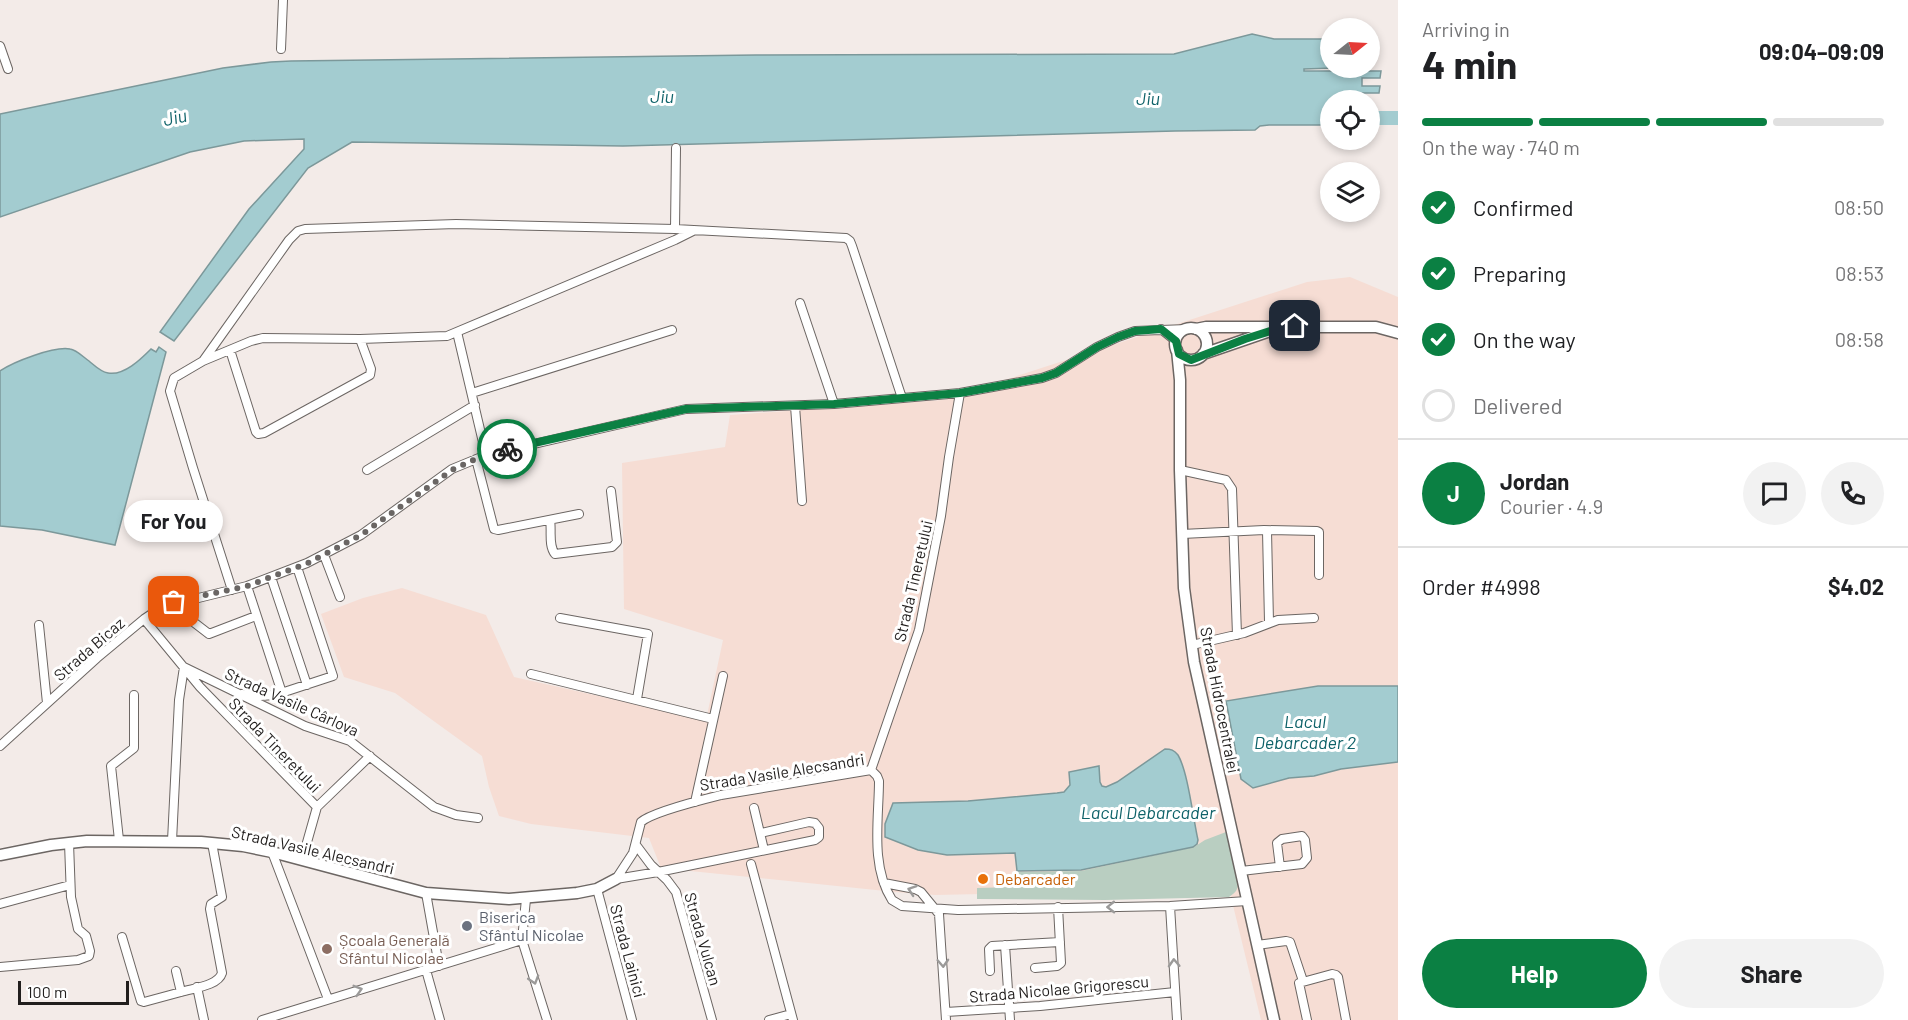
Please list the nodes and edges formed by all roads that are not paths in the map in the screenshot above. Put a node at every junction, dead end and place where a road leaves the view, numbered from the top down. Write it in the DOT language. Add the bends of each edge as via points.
graph roads {
  1 [pos="283,0"];
  2 [pos="0,46"];
  3 [pos="281,49"];
  4 [pos="8,69"];
  5 [pos="676,148"];
  6 [pos="675,229"];
  7 [pos="694,230"];
  8 [pos="800,303"];
  9 [pos="1283,327"];
  10 [pos="1161,329"];
  11 [pos="1191,329"];
  12 [pos="672,330"];
  13 [pos="457,332"];
  14 [pos="1398,333"];
  15 [pos="360,339"];
  16 [pos="1176,346"];
  17 [pos="230,350"];
  18 [pos="1199,357"];
  19 [pos="202,361"];
  20 [pos="1180,380"];
  21 [pos="472,393"];
  22 [pos="960,393"];
  23 [pos="902,398"];
  24 [pos="834,404"];
  25 [pos="475,405"];
  26 [pos="795,406"];
  27 [pos="486,454"];
  28 [pos="476,459"];
  29 [pos="367,470"];
  30 [pos="1180,470"];
  31 [pos="611,491"];
  32 [pos="802,501"];
  33 [pos="579,514"];
  34 [pos="550,520"];
  35 [pos="1267,531"];
  36 [pos="1234,532"];
  37 [pos="1182,534"];
  38 [pos="324,555"];
  39 [pos="297,567"];
  40 [pos="1319,575"];
  41 [pos="271,577"];
  42 [pos="247,586"];
  43 [pos="232,590"];
  44 [pos="340,597"];
  45 [pos="170,604"];
  46 [pos="256,616"];
  47 [pos="560,618"];
  48 [pos="1314,618"];
  49 [pos="144,619"];
  50 [pos="1269,622"];
  51 [pos="39,625"];
  52 [pos="1237,635"];
  53 [pos="1192,645"];
  54 [pos="184,667"];
  55 [pos="531,674"];
  56 [pos="723,676"];
  57 [pos="307,685"];
  58 [pos="234,693"];
  59 [pos="282,693"];
  60 [pos="134,695"];
  61 [pos="637,699"];
  62 [pos="47,704"];
  63 [pos="713,719"];
  64 [pos="0,746"];
  65 [pos="370,756"];
  66 [pos="871,770"];
  67 [pos="695,802"];
  68 [pos="317,807"];
  69 [pos="754,808"];
  70 [pos="478,818"];
  71 [pos="760,833"];
  72 [pos="119,840"];
  73 [pos="172,841"];
  74 [pos="69,843"];
  75 [pos="212,843"];
  76 [pos="636,845"];
  77 [pos="764,850"];
  78 [pos="272,852"];
  79 [pos="0,855"];
  80 [pos="302,860"];
  81 [pos="751,864"];
  82 [pos="1280,867"];
  83 [pos="1241,871"];
  84 [pos="658,872"];
  85 [pos="616,879"];
  86 [pos="884,883"];
  87 [pos="70,885"];
  88 [pos="597,889"];
  89 [pos="426,893"];
  90 [pos="526,899"];
  91 [pos="1247,901"];
  92 [pos="0,904"];
  93 [pos="1170,906"];
  94 [pos="1058,907"];
  95 [pos="934,908"];
  96 [pos="122,937"];
  97 [pos="522,940"];
  98 [pos="1060,942"];
  99 [pos="1005,945"];
  100 [pos="1257,945"];
  101 [pos="439,966"];
  102 [pos="0,967"];
  103 [pos="1035,968"];
  104 [pos="426,970"];
  105 [pos="990,970"];
  106 [pos="176,971"];
  107 [pos="1303,981"];
  108 [pos="197,987"];
  109 [pos="181,992"];
  110 [pos="1175,992"];
  111 [pos="328,999"];
  112 [pos="1009,1009"];
  113 [pos="946,1016"];
  114 [pos="792,1017"];
  115 [pos="204,1020"];
  116 [pos="262,1020"];
  117 [pos="440,1020"];
  118 [pos="547,1020"];
  119 [pos="632,1020"];
  120 [pos="712,1020"];
  121 [pos="769,1020"];
  122 [pos="1010,1020"];
  123 [pos="1177,1020"];
  124 [pos="1274,1020"];
  125 [pos="1307,1020"];
  126 [pos="1346,1020"];
  1 -- 3 [label="street"];
  2 -- 4 [label="street"];
  5 -- 6 [label="street"];
  6 -- 7 [label="street"];
  6 -- 19 [label="street" via="456,224 305,229 289,240"];
  7 -- 13 [label="street"];
  7 -- 23 [label="street" via="850,241"];
  8 -- 24 [label="street"];
  9 -- 11 [label="street"];
  9 -- 14 [label="street" via="1376,327"];
  9 -- 18 [label="street"];
  10 -- 11 [label="street, Strada Bicaz"];
  10 -- 16 [label="street"];
  10 -- 22 [label="street, Strada Bicaz" via="1118,337 1042,378"];
  11 -- 16 [label="street" via="1180,333"];
  11 -- 18 [label="street" via="1203,334 1207,342"];
  12 -- 21 [label="street"];
  13 -- 15 [label="street" via="442,338"];
  13 -- 21 [label="street"];
  15 -- 17 [label="street" via="263,338"];
  15 -- 17 [label="street" via="370,375 258,434"];
  16 -- 18 [label="street" via="1186,359"];
  16 -- 20 [label="street, Strada Hidrocentralei"];
  17 -- 19 [label="street"];
  18 -- 20 [label="street"];
  19 -- 43 [label="street" via="174,378 170,391"];
  20 -- 30 [label="street, Strada Hidrocentralei"];
  21 -- 25 [label="street"];
  22 -- 23 [label="street, Strada Bicaz"];
  22 -- 66 [label="street, Strada Tineretului" via="919,630"];
  23 -- 24 [label="street, Strada Bicaz"];
  24 -- 26 [label="street, Strada Bicaz"];
  25 -- 27 [label="street"];
  25 -- 29 [label="street"];
  26 -- 27 [label="street, Strada Bicaz" via="672,411"];
  26 -- 32 [label="street"];
  27 -- 28 [label="street, Strada Bicaz"];
  28 -- 34 [label="street" via="494,529"];
  28 -- 38 [label="street, Strada Bicaz" via="452,470 361,535"];
  30 -- 36 [label="street" via="1229,483"];
  30 -- 37 [label="street, Strada Hidrocentralei"];
  31 -- 34 [label="street" via="616,542 612,547 555,554"];
  33 -- 34 [label="street"];
  35 -- 36 [label="street"];
  35 -- 40 [label="street" via="1319,532"];
  35 -- 50 [label="street"];
  36 -- 37 [label="street"];
  36 -- 52 [label="street"];
  37 -- 53 [label="street, Strada Hidrocentralei"];
  38 -- 39 [label="street, Strada Bicaz"];
  38 -- 44 [label="street"];
  39 -- 41 [label="street, Strada Bicaz"];
  39 -- 57 [label="street" via="333,676"];
  41 -- 42 [label="street, Strada Bicaz"];
  41 -- 57 [label="street"];
  42 -- 43 [label="street, Strada Bicaz"];
  42 -- 46 [label="street"];
  43 -- 45 [label="street, Strada Bicaz"];
  45 -- 46 [label="street" via="209,634"];
  45 -- 49 [label="street, Strada Bicaz"];
  46 -- 59 [label="street"];
  47 -- 61 [label="street" via="648,634"];
  48 -- 50 [label="street"];
  49 -- 54 [label="street, Strada Tineretului"];
  49 -- 62 [label="street, Strada Bicaz"];
  50 -- 52 [label="street"];
  51 -- 62 [label="street"];
  52 -- 53 [label="street"];
  53 -- 83 [label="street, Strada Hidrocentralei"];
  54 -- 58 [label="street, Strada Vasile Cârlova"];
  54 -- 68 [label="street, Strada Tineretului"];
  54 -- 73 [label="street"];
  55 -- 61 [label="street"];
  56 -- 63 [label="street"];
  57 -- 59 [label="street"];
  58 -- 59 [label="street"];
  58 -- 65 [label="street, Strada Vasile Cârlova" via="305,726 350,741"];
  60 -- 72 [label="street" via="134,748 111,766"];
  61 -- 63 [label="street"];
  62 -- 64 [label="street, Strada Bicaz"];
  63 -- 67 [label="street"];
  65 -- 68 [label="street, Strada Tineretului"];
  65 -- 70 [label="street, Strada Vasile Cârlova" via="434,807"];
  66 -- 67 [label="street, Strada Vasile Alecsandri"];
  66 -- 86 [label="street, Strada Vasile Alecsandri" via="879,781 879,856"];
  67 -- 76 [label="street, Strada Vasile Alecsandri" via="643,820"];
  68 -- 80 [label="street, Strada Tineretului"];
  69 -- 71 [label="street"];
  71 -- 77 [label="street"];
  71 -- 77 [label="street, Strada Vasile Alecsandri" via="809,822 819,828 815,840"];
  72 -- 73 [label="street, Strada Vasile Alecsandri"];
  72 -- 74 [label="street, Strada Vasile Alecsandri"];
  73 -- 75 [label="street, Strada Vasile Alecsandri"];
  74 -- 79 [label="street, Strada Vasile Alecsandri"];
  74 -- 87 [label="street"];
  75 -- 78 [label="street, Strada Vasile Alecsandri"];
  75 -- 108 [label="street" via="222,897 210,909 222,973 220,980"];
  76 -- 84 [label="street"];
  76 -- 85 [label="street, Strada Vasile Alecsandri"];
  77 -- 84 [label="street, Strada Vasile Alecsandri"];
  78 -- 80 [label="street, Strada Vasile Alecsandri"];
  78 -- 111 [label="street"];
  80 -- 89 [label="street, Strada Vasile Alecsandri"];
  81 -- 114 [label="street"];
  82 -- 82 [label="street" via="1305,861 1302,836 1277,843"];
  82 -- 83 [label="street"];
  83 -- 91 [label="street, Strada Hidrocentralei"];
  84 -- 85 [label="street, Strada Vasile Alecsandri"];
  84 -- 120 [label="street, Strada Vulcan" via="678,896"];
  85 -- 88 [label="street, Strada Vasile Alecsandri"];
  95 -- 86 [label="street, one-way" via="921,892"];
  86 -- 95 [label="street" via="896,903"];
  87 -- 92 [label="street"];
  87 -- 102 [label="street" via="78,929 86,936 90,951 88,956"];
  88 -- 90 [label="street, Strada Vasile Alecsandri"];
  88 -- 119 [label="street, Strada Lainici"];
  89 -- 90 [label="street, Strada Vasile Alecsandri"];
  89 -- 101 [label="street"];
  90 -- 97 [label="street"];
  91 -- 93 [label="street"];
  91 -- 100 [label="street, Strada Hidrocentralei"];
  93 -- 94 [label="street, one-way"];
  110 -- 93 [label="street, one-way"];
  94 -- 95 [label="street"];
  94 -- 98 [label="street"];
  95 -- 113 [label="street, one-way" via="941,919"];
  96 -- 109 [label="street" via="141,1001"];
  97 -- 101 [label="street"];
  97 -- 118 [label="street, one-way"];
  98 -- 99 [label="street"];
  98 -- 103 [label="street" via="1060,965"];
  99 -- 105 [label="street" via="990,947"];
  99 -- 112 [label="street"];
  100 -- 107 [label="street" via="1290,942"];
  100 -- 124 [label="street, Strada Hidrocentralei"];
  101 -- 104 [label="street"];
  111 -- 104 [label="street, one-way"];
  104 -- 117 [label="street"];
  106 -- 109 [label="street"];
  107 -- 125 [label="street" via="1299,987"];
  107 -- 126 [label="street" via="1332,974 1338,977"];
  108 -- 109 [label="street"];
  108 -- 115 [label="street"];
  110 -- 112 [label="street, Strada Nicolae Grigorescu"];
  110 -- 123 [label="street"];
  111 -- 116 [label="street"];
  112 -- 113 [label="street, Strada Nicolae Grigorescu"];
  112 -- 122 [label="street"];
  114 -- 121 [label="street"];
}
